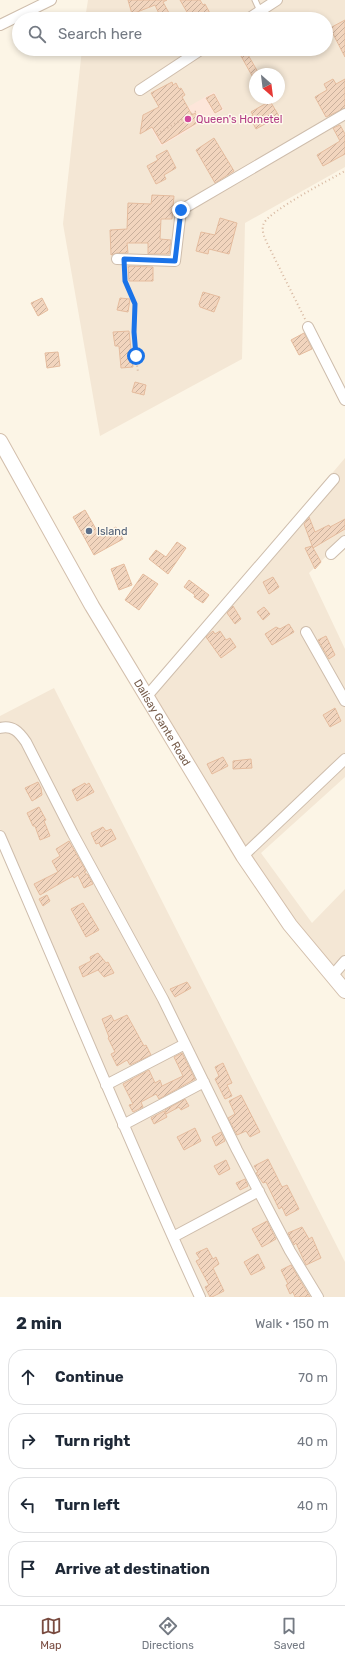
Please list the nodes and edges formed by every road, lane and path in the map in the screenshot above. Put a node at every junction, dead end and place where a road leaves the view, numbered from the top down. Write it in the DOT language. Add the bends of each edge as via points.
graph roads {
  1 [pos="51,0"];
  2 [pos="255,0"];
  3 [pos="277,0"];
  4 [pos="260,11"];
  5 [pos="27,12"];
  6 [pos="12,19"];
  7 [pos="0,25"];
  8 [pos="191,56"];
  9 [pos="140,90"];
  10 [pos="198,110"];
  11 [pos="345,114"];
  12 [pos="157,134"];
  13 [pos="345,171"];
  14 [pos="120,259"];
  15 [pos="308,327"];
  16 [pos="138,372"];
  17 [pos="345,400"];
  18 [pos="0,441"];
  19 [pos="334,478"];
  20 [pos="345,541"];
  21 [pos="331,554"];
  22 [pos="306,632"];
  23 [pos="147,696"];
  24 [pos="345,701"];
  25 [pos="0,728"];
  26 [pos="345,759"];
  27 [pos="0,836"];
  28 [pos="243,856"];
  29 [pos="345,961"];
  30 [pos="332,976"];
  31 [pos="345,991"];
  32 [pos="185,1044"];
  33 [pos="204,1082"];
  34 [pos="106,1085"];
  35 [pos="123,1125"];
  36 [pos="259,1191"];
  37 [pos="173,1237"];
  38 [pos="200,1297"];
  39 [pos="318,1297"];
  1 -- 5 [label="street"];
  2 -- 4 [label="lane"];
  3 -- 4 [label="street"];
  6 -- 7 [label="street"];
  8 -- 9 [label="street"];
  10 -- 12 [label="path"];
  11 -- 14 [label="street" via="181,210 175,261"];
  13 -- 15 [label="path" via="280,209 263,224 266,241"];
  14 -- 16 [label="path" via="125,281 135,304 134,344"];
  15 -- 17 [label="street"];
  18 -- 23 [label="main road, Dalisay Gante Road" via="92,606"];
  19 -- 23 [label="street"];
  20 -- 21 [label="street"];
  22 -- 24 [label="street"];
  23 -- 28 [label="main road, Dalisay Gante Road"];
  25 -- 32 [label="street" via="13,728 20,732 26,742 73,834 160,992"];
  26 -- 28 [label="street"];
  27 -- 34 [label="street"];
  28 -- 30 [label="main road, Dalisay Gante Road" via="282,915"];
  29 -- 30 [label="street"];
  30 -- 31 [label="main road, Dalisay Gante Road"];
  32 -- 33 [label="street"];
  32 -- 34 [label="street"];
  33 -- 35 [label="street"];
  33 -- 36 [label="street"];
  34 -- 35 [label="street"];
  35 -- 37 [label="street"];
  36 -- 37 [label="street"];
  36 -- 39 [label="street" via="290,1251"];
  37 -- 38 [label="street"];
}
